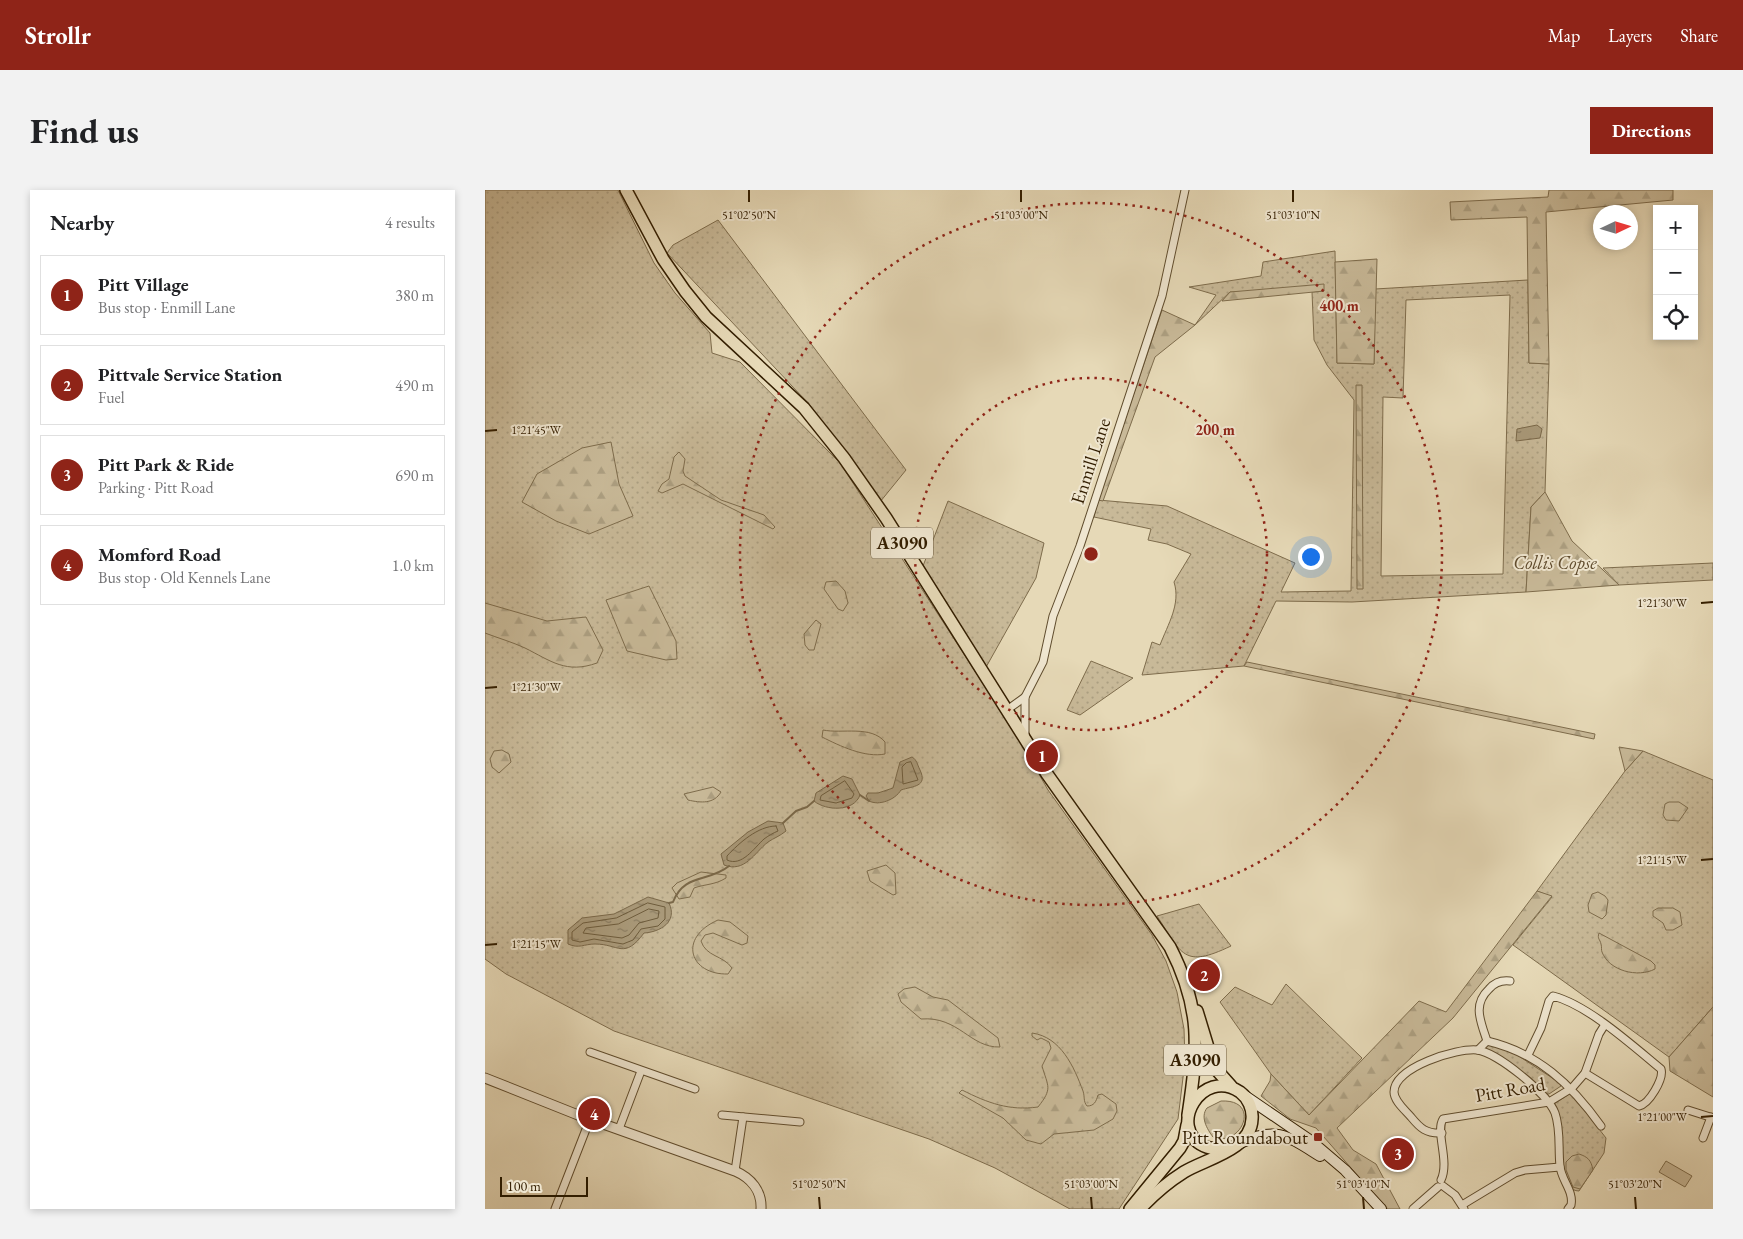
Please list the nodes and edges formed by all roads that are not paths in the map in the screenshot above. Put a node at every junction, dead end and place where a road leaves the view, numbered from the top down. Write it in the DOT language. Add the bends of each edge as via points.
graph roads {
  1 [pos="626,190"];
  2 [pos="1185,190"];
  3 [pos="1025,697"];
  4 [pos="1007,710"];
  5 [pos="1025,739"];
  6 [pos="1511,981"];
  7 [pos="1193,1005"];
  8 [pos="1604,1026"];
  9 [pos="1487,1041"];
  10 [pos="1478,1050"];
  11 [pos="590,1052"];
  12 [pos="1528,1055"];
  13 [pos="641,1071"];
  14 [pos="1585,1073"];
  15 [pos="485,1078"];
  16 [pos="1231,1086"];
  17 [pos="1571,1088"];
  18 [pos="695,1089"];
  19 [pos="1245,1096"];
  20 [pos="1549,1102"];
  21 [pos="1689,1110"];
  22 [pos="722,1115"];
  23 [pos="743,1117"];
  24 [pos="1712,1117"];
  25 [pos="590,1118"];
  26 [pos="1188,1119"];
  27 [pos="800,1122"];
  28 [pos="1601,1126"];
  29 [pos="619,1129"];
  30 [pos="1442,1133"];
  31 [pos="1703,1138"];
  32 [pos="1234,1147"];
  33 [pos="1560,1167"];
  34 [pos="735,1171"];
  35 [pos="1355,1182"];
  36 [pos="1441,1184"];
  37 [pos="1463,1207"];
  38 [pos="555,1209"];
  39 [pos="761,1209"];
  40 [pos="1130,1209"];
  41 [pos="1140,1209"];
  42 [pos="1381,1209"];
  43 [pos="1413,1209"];
  44 [pos="1568,1209"];
  1 -- 4 [label="main road, A3090" via="663,259 706,317 804,408 844,458 886,518"];
  2 -- 3 [label="street, Enmill Lane" via="1162,296 1080,546 1053,616 1043,662"];
  3 -- 4 [label="street"];
  3 -- 5 [label="street, Enmill Lane"];
  4 -- 5 [label="main road, A3090"];
  5 -- 7 [label="main road, A3090" via="1170,947 1184,975"];
  6 -- 9 [label="street" via="1502,980 1489,988 1479,1004"];
  7 -- 16 [label="main road, A3090" via="1201,1018 1214,1067"];
  7 -- 26 [label="main road, A3090" via="1196,1052"];
  8 -- 12 [label="street" via="1570,1002 1553,996"];
  8 -- 14 [label="street, Pitt Road"];
  8 -- 14 [label="street" via="1661,1069 1662,1078 1644,1104 1639,1106"];
  9 -- 10 [label="street"];
  9 -- 12 [label="street"];
  10 -- 20 [label="street" via="1521,1075"];
  10 -- 30 [label="street" via="1433,1057 1396,1083 1396,1099 1420,1128 1427,1133"];
  11 -- 13 [label="street"];
  12 -- 17 [label="street"];
  13 -- 18 [label="street"];
  13 -- 29 [label="street"];
  14 -- 17 [label="street, Pitt Road"];
  15 -- 25 [label="street"];
  16 -- 19 [label="main road"];
  16 -- 26 [label="main road" via="1208,1088 1199,1095"];
  17 -- 20 [label="street, Pitt Road"];
  17 -- 28 [label="street"];
  19 -- 32 [label="main road" via="1251,1107 1252,1123 1245,1137"];
  19 -- 35 [label="main road" via="1298,1131"];
  20 -- 30 [label="street, Pitt Road" via="1446,1117 1441,1123"];
  20 -- 33 [label="street" via="1558,1124"];
  21 -- 24 [label="street"];
  22 -- 23 [label="street"];
  23 -- 27 [label="street"];
  23 -- 34 [label="street"];
  24 -- 31 [label="street"];
  25 -- 29 [label="street"];
  25 -- 38 [label="street"];
  26 -- 32 [label="main road" via="1192,1136 1205,1147"];
  26 -- 40 [label="main road, A3090" via="1184,1142"];
  29 -- 34 [label="street"];
  30 -- 36 [label="street" via="1445,1163"];
  32 -- 35 [label="main road" via="1265,1133 1281,1134 1329,1161"];
  32 -- 41 [label="main road" via="1183,1172"];
  33 -- 37 [label="street" via="1515,1173"];
  33 -- 44 [label="street" via="1565,1185 1572,1194"];
  34 -- 39 [label="street" via="754,1184 760,1195"];
  35 -- 42 [label="main road"];
  36 -- 37 [label="street" via="1455,1195"];
  36 -- 43 [label="street"];
}
